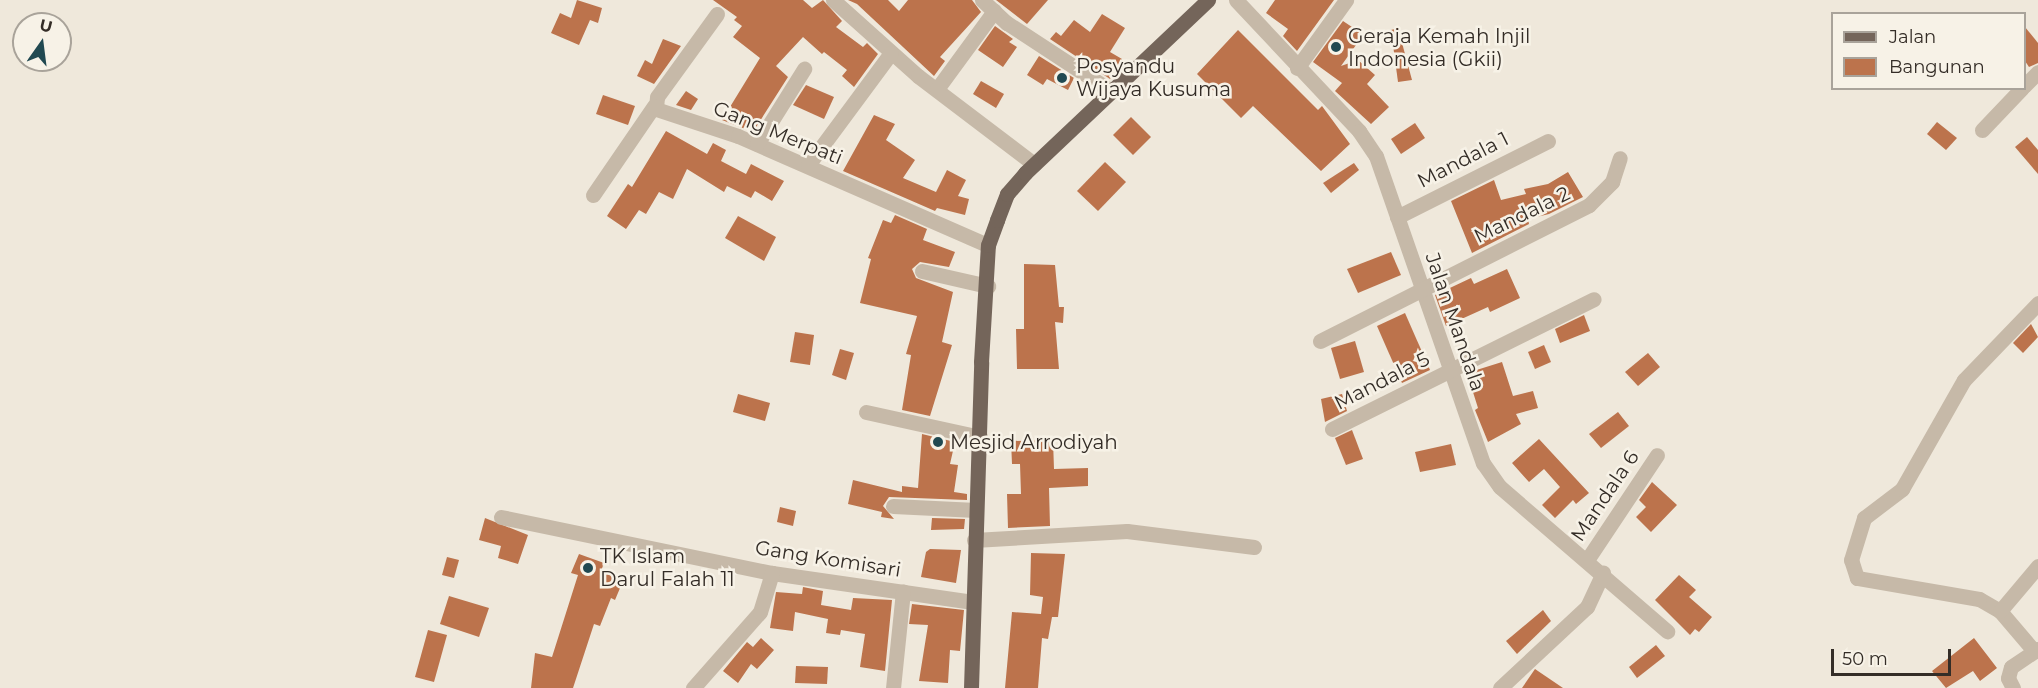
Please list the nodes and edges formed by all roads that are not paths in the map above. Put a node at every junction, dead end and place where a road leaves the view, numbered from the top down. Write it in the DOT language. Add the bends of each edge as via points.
graph roads {
  1 [pos="832,0"];
  2 [pos="982,0"];
  3 [pos="1208,0"];
  4 [pos="1236,0"];
  5 [pos="1346,0"];
  6 [pos="994,11"];
  7 [pos="717,14"];
  8 [pos="891,54"];
  9 [pos="1297,68"];
  10 [pos="804,69"];
  11 [pos="2038,72"];
  12 [pos="2026,84"];
  13 [pos="937,89"];
  14 [pos="2020,90"];
  15 [pos="1111,91"];
  16 [pos="654,106"];
  17 [pos="1982,130"];
  18 [pos="1548,141"];
  19 [pos="757,144"];
  20 [pos="1620,158"];
  21 [pos="1034,164"];
  22 [pos="808,165"];
  23 [pos="593,195"];
  24 [pos="1397,217"];
  25 [pos="988,245"];
  26 [pos="922,270"];
  27 [pos="988,285"];
  28 [pos="1420,288"];
  29 [pos="1594,299"];
  30 [pos="2038,303"];
  31 [pos="1320,341"];
  32 [pos="1450,370"];
  33 [pos="866,412"];
  34 [pos="1332,429"];
  35 [pos="980,436"];
  36 [pos="1657,455"];
  37 [pos="893,506"];
  38 [pos="976,510"];
  39 [pos="501,518"];
  40 [pos="974,540"];
  41 [pos="1254,548"];
  42 [pos="1587,560"];
  43 [pos="2038,566"];
  44 [pos="772,573"];
  45 [pos="1603,573"];
  46 [pos="903,592"];
  47 [pos="973,602"];
  48 [pos="2000,611"];
  49 [pos="1667,631"];
  50 [pos="2036,650"];
  51 [pos="693,688"];
  52 [pos="893,688"];
  53 [pos="971,688"];
  54 [pos="1500,688"];
  55 [pos="2013,688"];
  1 -- 8 [label="street"];
  2 -- 6 [label="street"];
  3 -- 15 [label="main road"];
  4 -- 9 [label="street, Jalan Mandala"];
  5 -- 9 [label="street"];
  6 -- 13 [label="street"];
  6 -- 15 [label="street"];
  7 -- 16 [label="street"];
  8 -- 13 [label="street"];
  8 -- 22 [label="street"];
  9 -- 24 [label="street, Jalan Mandala" via="1368,142"];
  10 -- 19 [label="street"];
  11 -- 12 [label="street"];
  13 -- 21 [label="street"];
  14 -- 17 [label="street"];
  15 -- 21 [label="main road"];
  16 -- 19 [label="street, Gang Merpati"];
  16 -- 23 [label="street"];
  18 -- 24 [label="street, Mandala 1"];
  19 -- 22 [label="street, Gang Merpati"];
  20 -- 28 [label="street, Mandala 2" via="1612,182 1589,205"];
  21 -- 25 [label="main road" via="1007,194"];
  22 -- 25 [label="street, Gang Merpati"];
  24 -- 28 [label="street, Jalan Mandala"];
  25 -- 27 [label="main road"];
  26 -- 27 [label="street"];
  27 -- 35 [label="main road"];
  28 -- 31 [label="street, Mandala 2"];
  28 -- 32 [label="street, Jalan Mandala"];
  29 -- 32 [label="street, Mandala 5"];
  30 -- 48 [label="street" via="1964,381 1902,489 1864,518 1851,560 1857,578 1979,599"];
  32 -- 34 [label="street, Mandala 5"];
  32 -- 42 [label="street, Jalan Mandala" via="1472,439 1494,479"];
  33 -- 35 [label="street"];
  35 -- 38 [label="main road"];
  36 -- 42 [label="street, Mandala 6"];
  37 -- 38 [label="street"];
  38 -- 40 [label="main road"];
  39 -- 44 [label="street, Gang Komisari"];
  40 -- 41 [label="street" via="1127,531"];
  40 -- 47 [label="main road"];
  42 -- 45 [label="street, Jalan Mandala"];
  43 -- 48 [label="street"];
  44 -- 46 [label="street, Gang Komisari"];
  44 -- 51 [label="street" via="752,624"];
  45 -- 49 [label="street, Jalan Mandala"];
  45 -- 54 [label="street" via="1587,607"];
  46 -- 47 [label="street, Gang Komisari"];
  46 -- 52 [label="street"];
  47 -- 53 [label="main road"];
  48 -- 50 [label="street"];
  50 -- 55 [label="street" via="2011,667 2008,678"];
}
